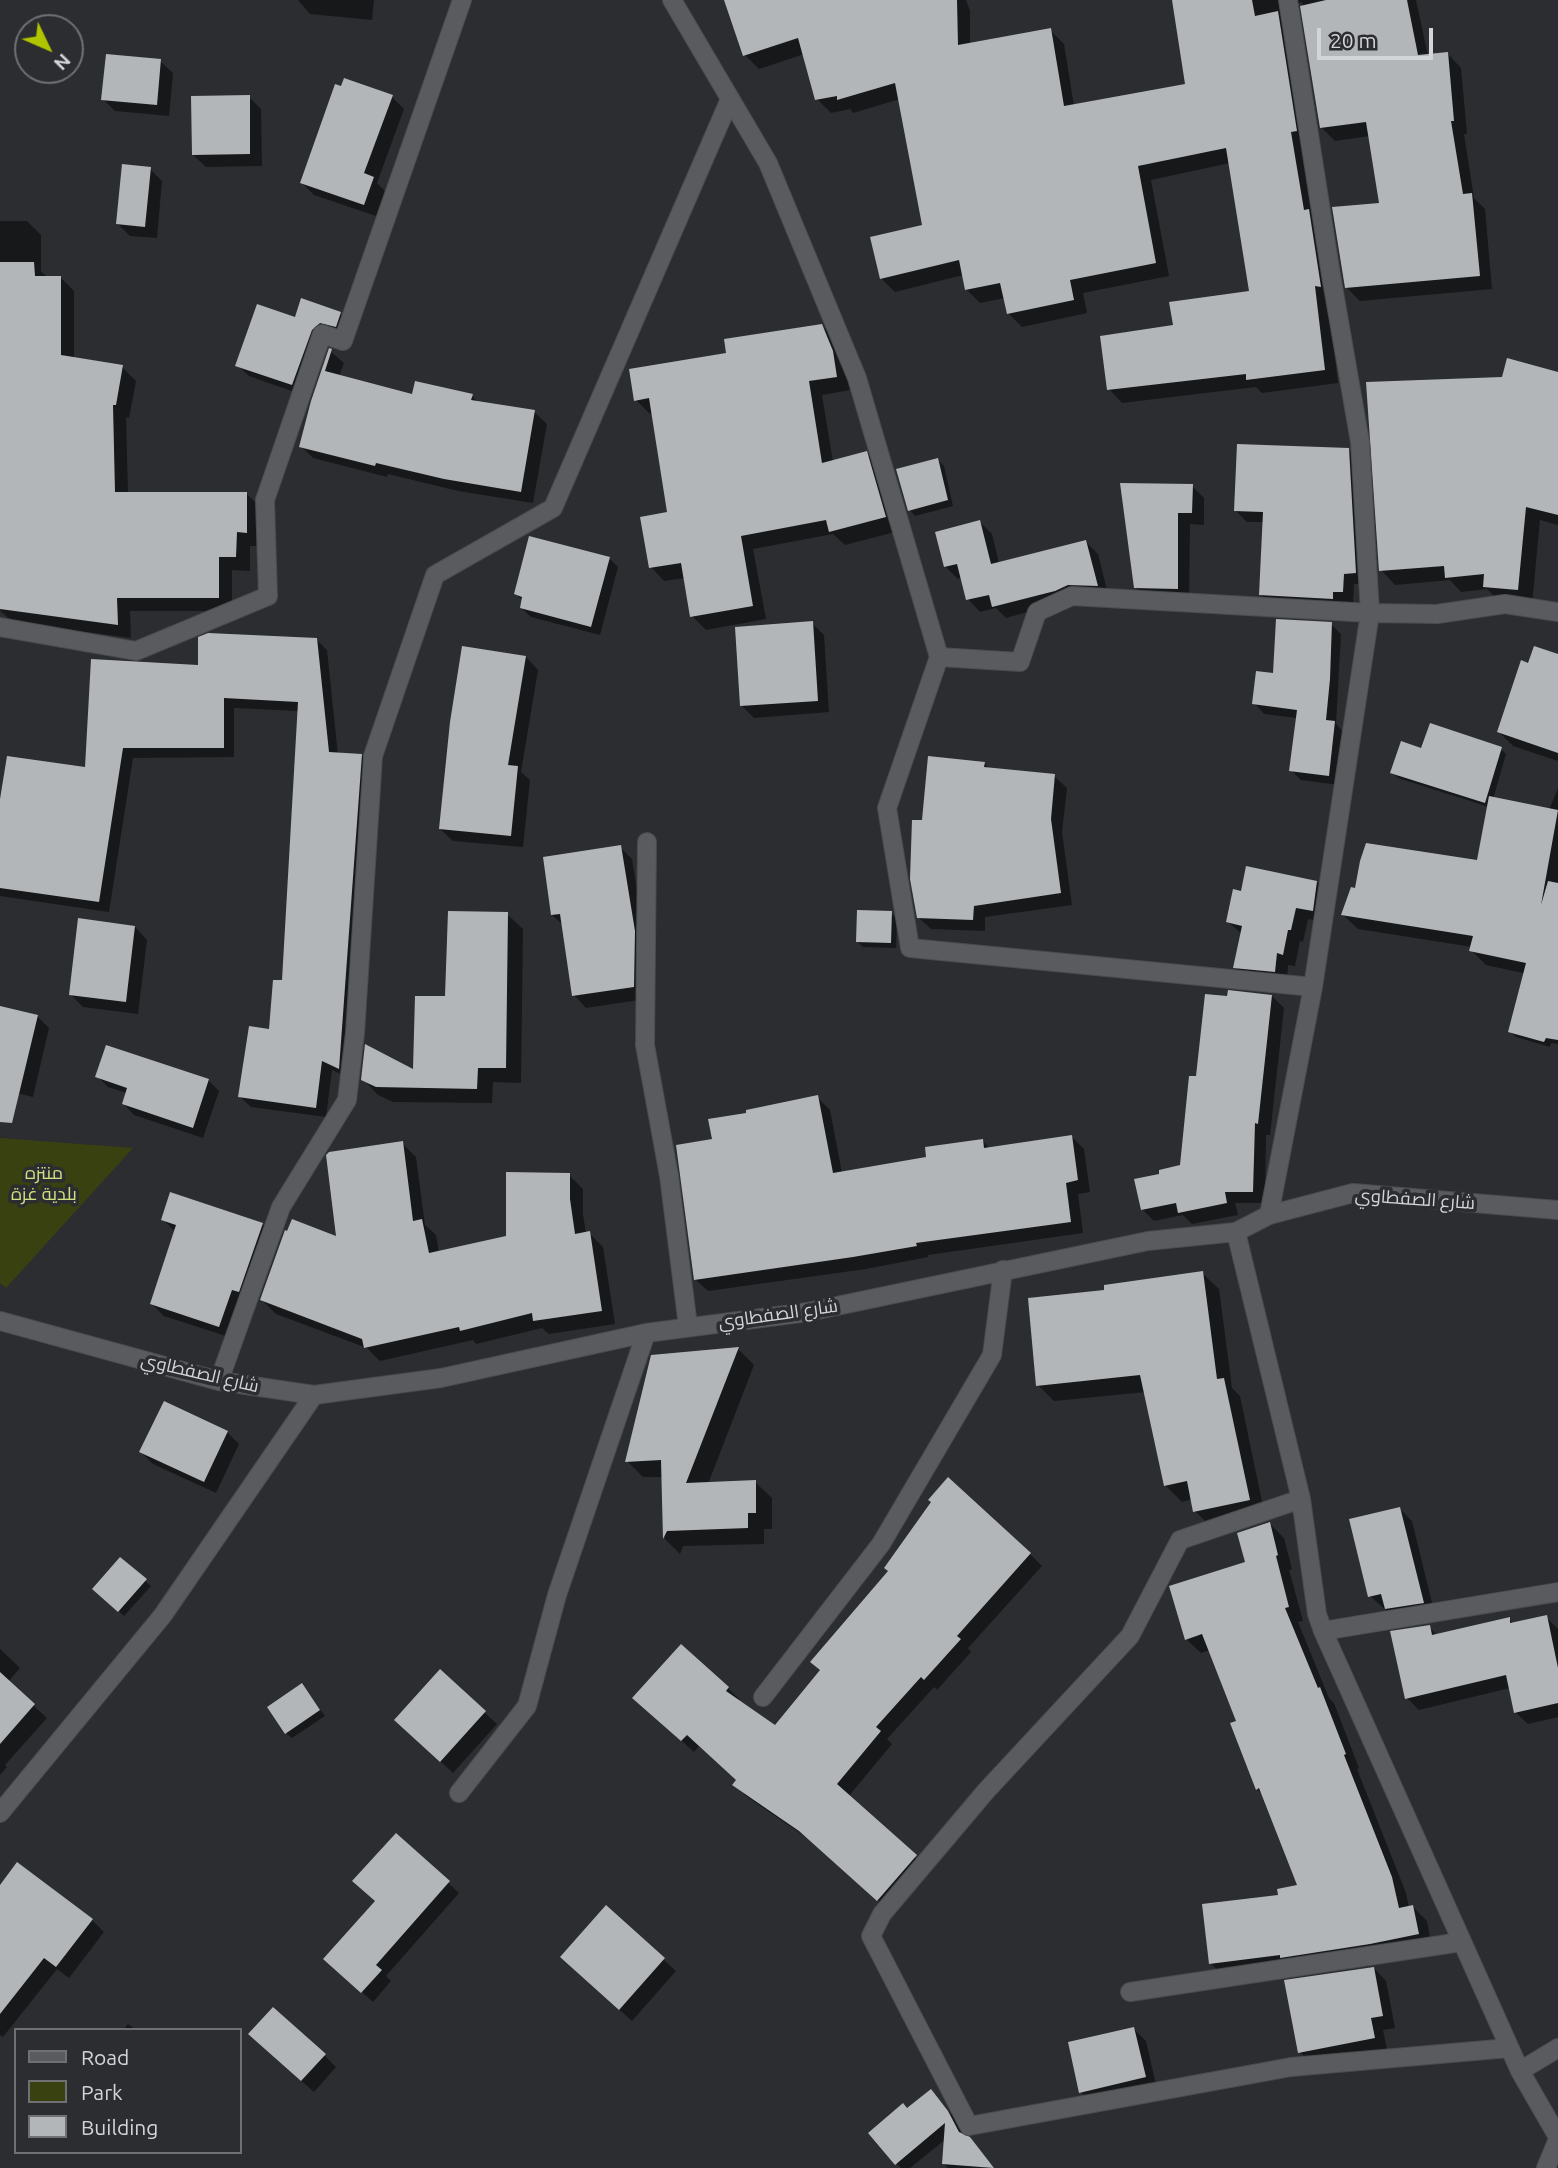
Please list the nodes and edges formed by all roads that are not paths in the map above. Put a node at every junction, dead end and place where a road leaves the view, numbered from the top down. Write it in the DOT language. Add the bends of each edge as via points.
graph roads {
  1 [pos="462,0"];
  2 [pos="672,0"];
  3 [pos="1288,0"];
  4 [pos="730,99"];
  5 [pos="1558,612"];
  6 [pos="1370,613"];
  7 [pos="0,627"];
  8 [pos="939,657"];
  9 [pos="647,842"];
  10 [pos="1313,987"];
  11 [pos="1558,1210"];
  12 [pos="1269,1216"];
  13 [pos="1236,1232"];
  14 [pos="1003,1270"];
  15 [pos="0,1321"];
  16 [pos="688,1326"];
  17 [pos="646,1333"];
  18 [pos="219,1381"];
  19 [pos="314,1395"];
  20 [pos="1301,1499"];
  21 [pos="1558,1592"];
  22 [pos="1323,1631"];
  23 [pos="763,1697"];
  24 [pos="459,1793"];
  25 [pos="0,1813"];
  26 [pos="1461,1942"];
  27 [pos="1130,1992"];
  28 [pos="1509,2048"];
  29 [pos="1558,2048"];
  30 [pos="1520,2071"];
  31 [pos="1558,2138"];
  32 [pos="1546,2168"];
  1 -- 7 [label="street" via="343,341 322,334 265,500 268,596 136,651"];
  2 -- 4 [label="street"];
  3 -- 6 [label="street" via="1360,442"];
  4 -- 8 [label="street" via="768,163 857,378"];
  4 -- 18 [label="street" via="553,508 435,575 373,756 347,1100 281,1207"];
  5 -- 6 [label="street" via="1505,604 1437,614"];
  6 -- 8 [label="street" via="1072,596 1037,612 1020,662"];
  6 -- 10 [label="street"];
  8 -- 10 [label="street" via="887,808 909,948"];
  9 -- 16 [label="street" via="645,1045 669,1176"];
  10 -- 12 [label="street"];
  11 -- 12 [label="street, شارع الصفطاوي" via="1353,1193"];
  12 -- 13 [label="street, شارع الصفطاوي"];
  13 -- 14 [label="street, شارع الصفطاوي" via="1148,1241"];
  13 -- 20 [label="street"];
  14 -- 16 [label="street, شارع الصفطاوي" via="808,1312"];
  14 -- 23 [label="street" via="992,1355 881,1544"];
  15 -- 18 [label="street, شارع الصفطاوي"];
  16 -- 17 [label="street, شارع الصفطاوي"];
  17 -- 19 [label="street, شارع الصفطاوي" via="441,1378"];
  17 -- 24 [label="street" via="557,1595 527,1706"];
  18 -- 19 [label="street, شارع الصفطاوي"];
  19 -- 25 [label="street" via="163,1615"];
  20 -- 22 [label="street"];
  20 -- 28 [label="street" via="1180,1539 1130,1636 986,1791 882,1914 871,1936 969,2126 1291,2067"];
  21 -- 22 [label="street"];
  22 -- 26 [label="street"];
  26 -- 27 [label="street"];
  26 -- 28 [label="street"];
  28 -- 30 [label="street"];
  29 -- 30 [label="street"];
  30 -- 31 [label="street"];
  31 -- 32 [label="street"];
}
